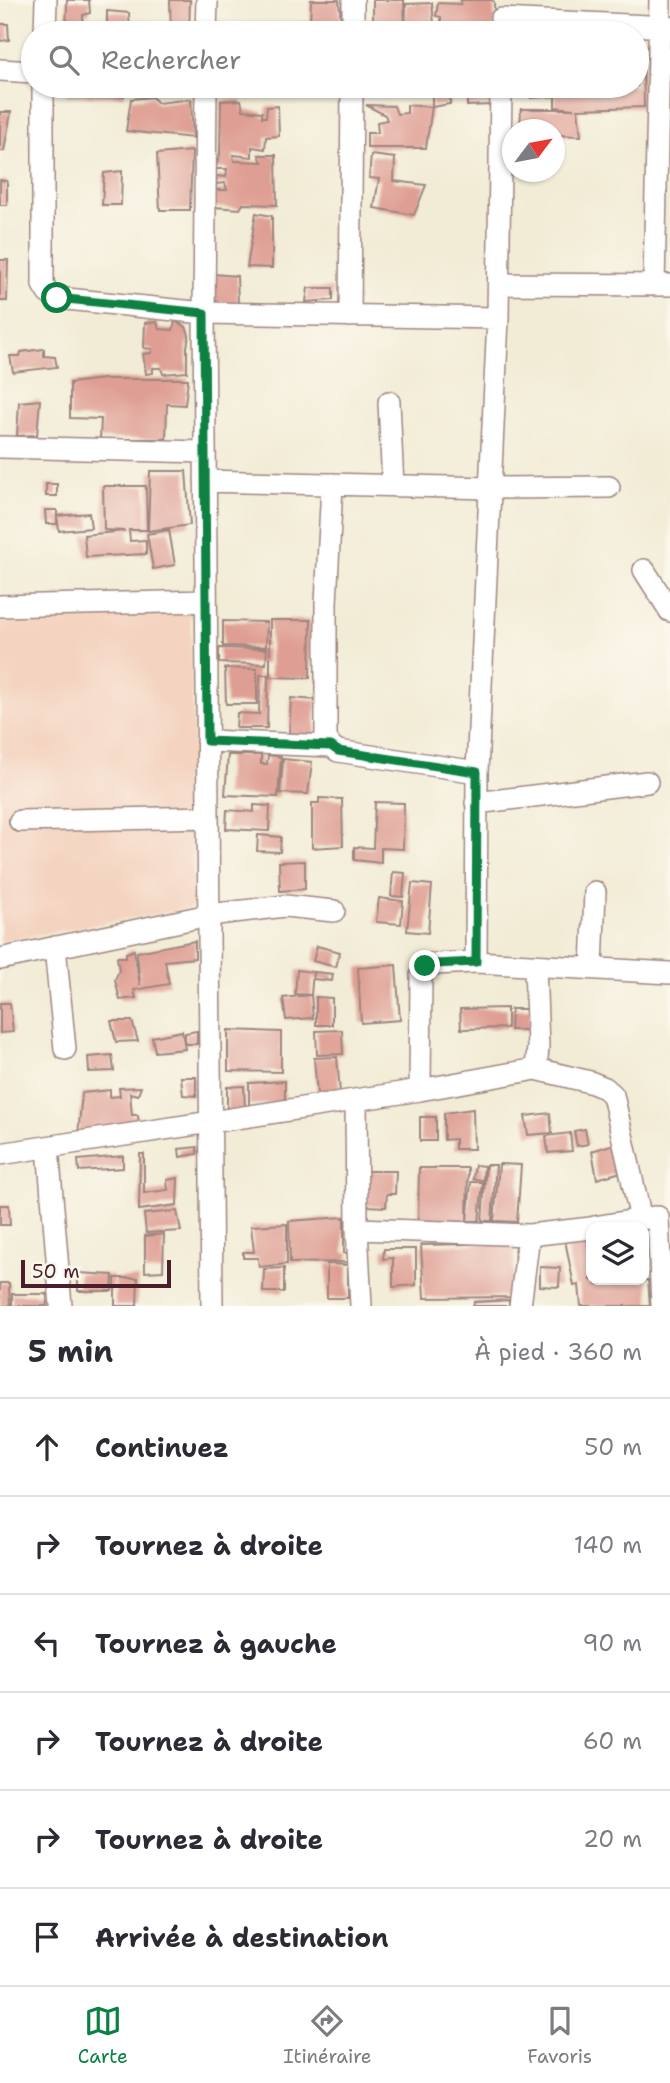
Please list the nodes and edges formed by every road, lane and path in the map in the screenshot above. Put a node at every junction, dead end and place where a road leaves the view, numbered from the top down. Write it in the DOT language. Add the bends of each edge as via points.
graph roads {
  1 [pos="46,0"];
  2 [pos="207,0"];
  3 [pos="353,0"];
  4 [pos="660,0"];
  5 [pos="502,17"];
  6 [pos="45,21"];
  7 [pos="206,21"];
  8 [pos="353,21"];
  9 [pos="574,21"];
  10 [pos="665,26"];
  11 [pos="0,70"];
  12 [pos="21,71"];
  13 [pos="43,98"];
  14 [pos="206,98"];
  15 [pos="352,98"];
  16 [pos="501,98"];
  17 [pos="499,284"];
  18 [pos="662,285"];
  19 [pos="204,313"];
  20 [pos="350,316"];
  21 [pos="498,318"];
  22 [pos="389,402"];
  23 [pos="0,447"];
  24 [pos="205,452"];
  25 [pos="205,481"];
  26 [pos="332,484"];
  27 [pos="393,486"];
  28 [pos="610,487"];
  29 [pos="491,488"];
  30 [pos="644,570"];
  31 [pos="206,601"];
  32 [pos="0,606"];
  33 [pos="670,611"];
  34 [pos="207,741"];
  35 [pos="331,746"];
  36 [pos="477,772"];
  37 [pos="648,782"];
  38 [pos="476,803"];
  39 [pos="208,817"];
  40 [pos="20,821"];
  41 [pos="595,892"];
  42 [pos="334,911"];
  43 [pos="209,915"];
  44 [pos="55,947"];
  45 [pos="0,959"];
  46 [pos="476,962"];
  47 [pos="535,966"];
  48 [pos="592,968"];
  49 [pos="670,973"];
  50 [pos="65,1049"];
  51 [pos="537,1069"];
  52 [pos="420,1090"];
  53 [pos="356,1100"];
  54 [pos="211,1122"];
  55 [pos="48,1147"];
  56 [pos="0,1154"];
  57 [pos="656,1217"];
  58 [pos="624,1222"];
  59 [pos="586,1228"];
  60 [pos="358,1229"];
  61 [pos="529,1235"];
  62 [pos="61,1306"];
  63 [pos="212,1306"];
  64 [pos="361,1306"];
  65 [pos="520,1306"];
  66 [pos="662,1306"];
  1 -- 6 [label="street"];
  2 -- 7 [label="street"];
  3 -- 8 [label="street"];
  4 -- 10 [label="street"];
  5 -- 9 [label="street"];
  10 -- 18 [label="street"];
  11 -- 12 [label="street"];
  13 -- 19 [label="street" via="43,285 48,293 57,298"];
  14 -- 19 [label="street"];
  15 -- 20 [label="street"];
  16 -- 17 [label="street"];
  17 -- 18 [label="street"];
  17 -- 21 [label="street"];
  19 -- 20 [label="street"];
  19 -- 24 [label="street"];
  20 -- 21 [label="street"];
  21 -- 29 [label="street"];
  22 -- 27 [label="street"];
  23 -- 24 [label="street"];
  24 -- 25 [label="street"];
  25 -- 26 [label="street"];
  25 -- 31 [label="street"];
  26 -- 27 [label="street"];
  26 -- 35 [label="street" via="326,603 326,738"];
  27 -- 29 [label="street"];
  28 -- 29 [label="street"];
  29 -- 36 [label="street"];
  30 -- 33 [label="street"];
  31 -- 32 [label="street"];
  31 -- 34 [label="street"];
  34 -- 35 [label="street"];
  34 -- 39 [label="street"];
  35 -- 36 [label="street" via="338,751"];
  36 -- 38 [label="street"];
  37 -- 38 [label="street"];
  38 -- 46 [label="street"];
  39 -- 40 [label="street"];
  39 -- 43 [label="street"];
  41 -- 48 [label="street"];
  42 -- 43 [label="street" via="285,906"];
  43 -- 44 [label="street"];
  43 -- 54 [label="street"];
  44 -- 45 [label="street"];
  44 -- 50 [label="street"];
  46 -- 47 [label="street"];
  46 -- 52 [label="street" via="425,966 421,975"];
  47 -- 48 [label="street"];
  47 -- 51 [label="street"];
  48 -- 49 [label="street"];
  51 -- 52 [label="street"];
  51 -- 57 [label="street" via="590,1082 613,1095"];
  52 -- 53 [label="street"];
  53 -- 54 [label="street"];
  53 -- 60 [label="street"];
  54 -- 55 [label="street"];
  54 -- 63 [label="street"];
  55 -- 56 [label="street"];
  55 -- 62 [label="street"];
  57 -- 58 [label="street"];
  57 -- 66 [label="street"];
  59 -- 61 [label="street"];
  60 -- 61 [label="street"];
  60 -- 64 [label="street"];
  61 -- 65 [label="street"];
}
